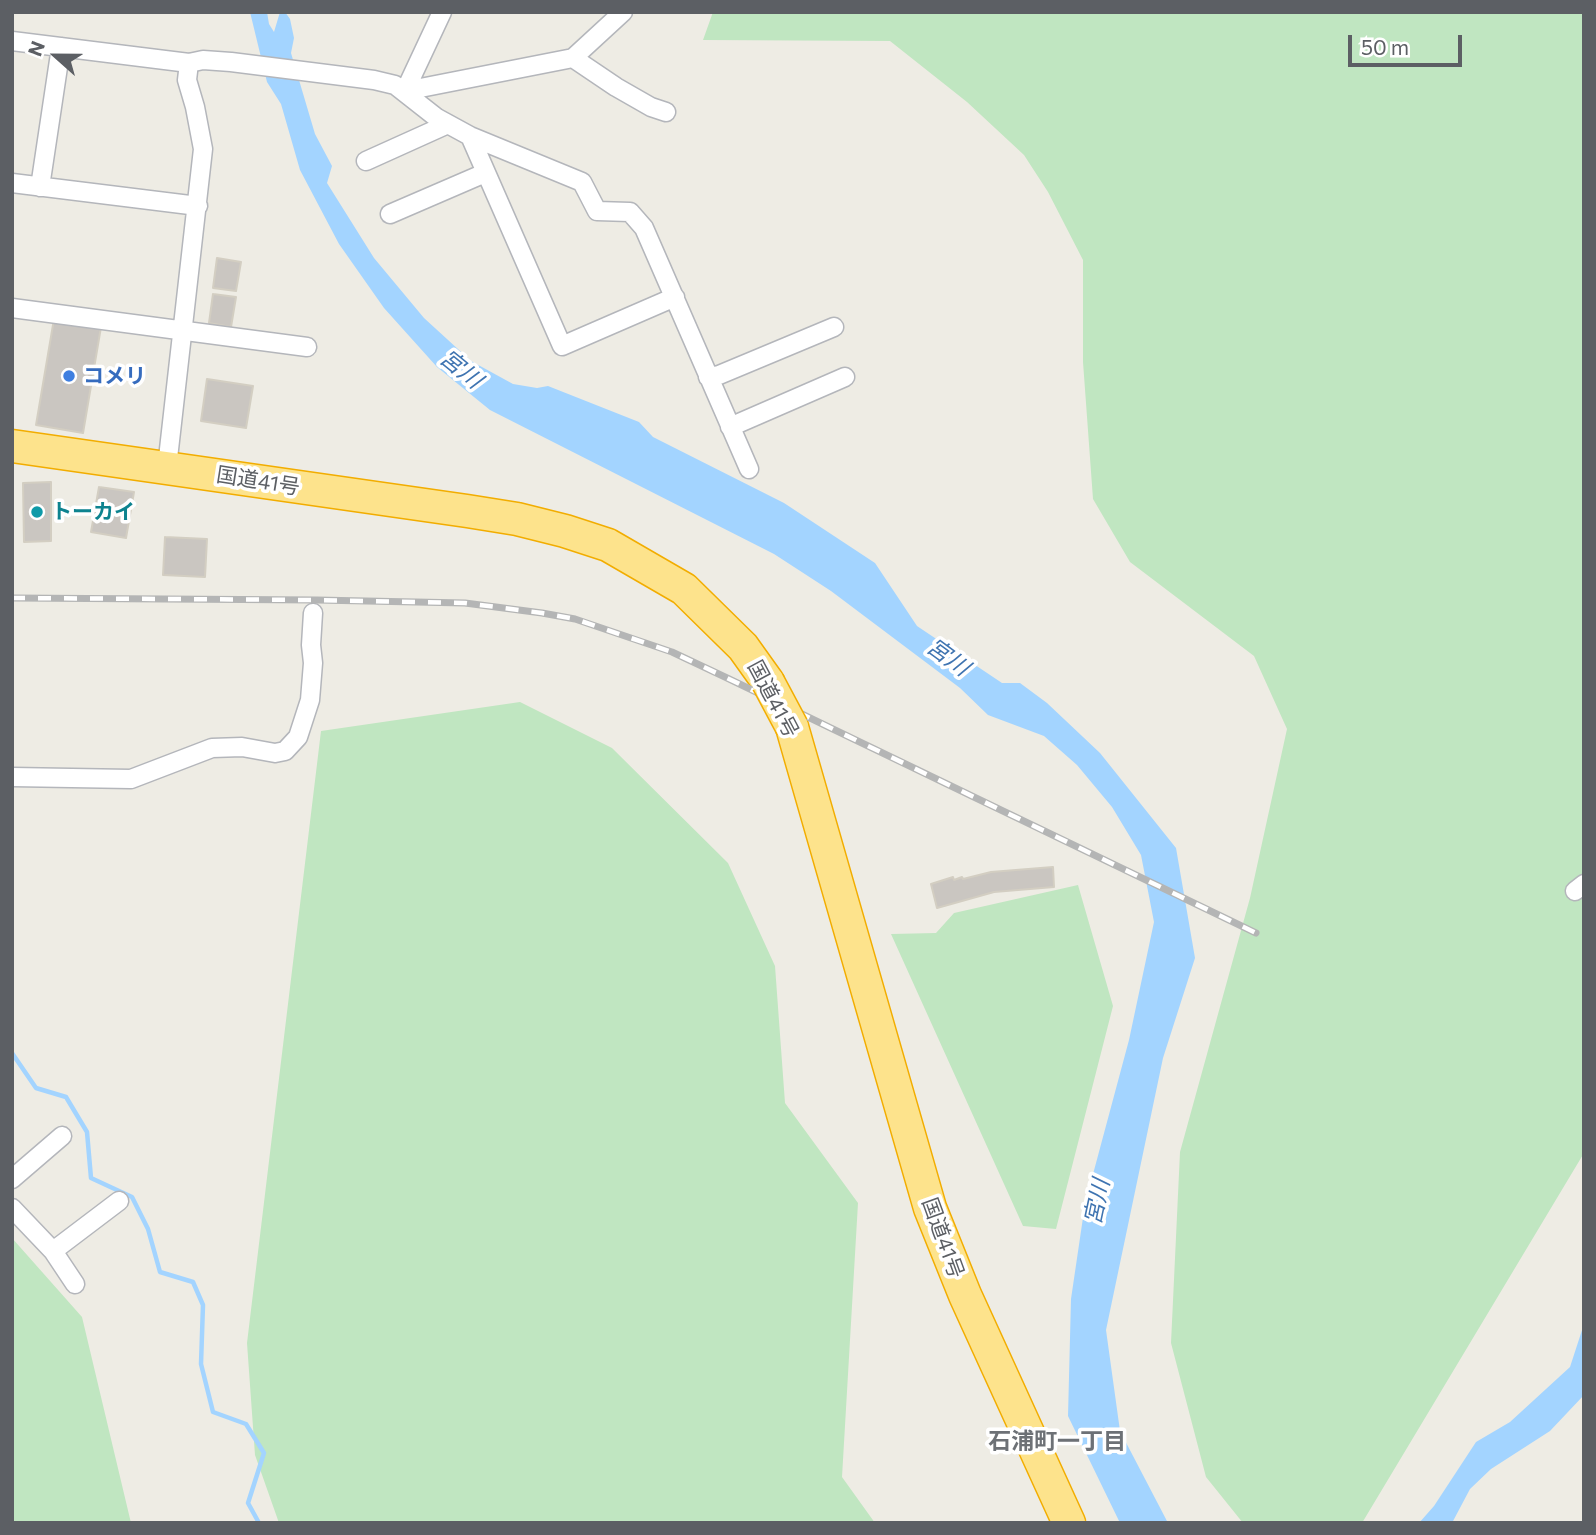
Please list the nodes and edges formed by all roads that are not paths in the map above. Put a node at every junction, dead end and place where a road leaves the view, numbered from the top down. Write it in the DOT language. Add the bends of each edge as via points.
graph roads {
  1 [pos="442,12"];
  2 [pos="623,12"];
  3 [pos="12,41"];
  4 [pos="61,47"];
  5 [pos="573,58"];
  6 [pos="189,63"];
  7 [pos="405,91"];
  8 [pos="666,112"];
  9 [pos="448,124"];
  10 [pos="470,136"];
  11 [pos="366,161"];
  12 [pos="485,173"];
  13 [pos="12,183"];
  14 [pos="40,187"];
  15 [pos="198,206"];
  16 [pos="390,214"];
  17 [pos="675,297"];
  18 [pos="12,308"];
  19 [pos="834,327"];
  20 [pos="183,331"];
  21 [pos="307,347"];
  22 [pos="708,377"];
  23 [pos="845,377"];
  24 [pos="730,427"];
  25 [pos="12,446"];
  26 [pos="167,467"];
  27 [pos="748,469"];
  28 [pos="313,613"];
  29 [pos="12,777"];
  30 [pos="62,1136"];
  31 [pos="12,1179"];
  32 [pos="119,1201"];
  33 [pos="12,1208"];
  34 [pos="53,1251"];
  35 [pos="75,1284"];
  36 [pos="1069,1523"];
  1 -- 7 [label="street"];
  2 -- 5 [label="street"];
  3 -- 4 [label="street"];
  4 -- 6 [label="street"];
  4 -- 14 [label="street"];
  5 -- 7 [label="street"];
  5 -- 8 [label="street"];
  6 -- 7 [label="street" via="237,62 340,75 384,82"];
  6 -- 15 [label="street" via="187,80 202,149"];
  7 -- 9 [label="street"];
  9 -- 10 [label="street"];
  9 -- 11 [label="street"];
  10 -- 12 [label="street"];
  10 -- 17 [label="street" via="582,183 597,211 630,212 644,228"];
  12 -- 16 [label="street"];
  12 -- 17 [label="street" via="562,346"];
  13 -- 14 [label="street"];
  14 -- 15 [label="street"];
  15 -- 20 [label="street"];
  17 -- 22 [label="street"];
  18 -- 20 [label="street"];
  19 -- 22 [label="street"];
  20 -- 21 [label="street"];
  20 -- 26 [label="street"];
  22 -- 24 [label="street"];
  23 -- 24 [label="street"];
  24 -- 27 [label="street"];
  25 -- 26 [label="highway, 国道41号"];
  26 -- 36 [label="highway, 国道41号, bridge" via="517,519 608,545 684,589 743,647 792,727 930,1208"];
  28 -- 29 [label="street" via="310,700 298,737 285,751 212,748 131,779"];
  30 -- 31 [label="street"];
  32 -- 34 [label="street"];
  33 -- 34 [label="street"];
  34 -- 35 [label="street"];
}
